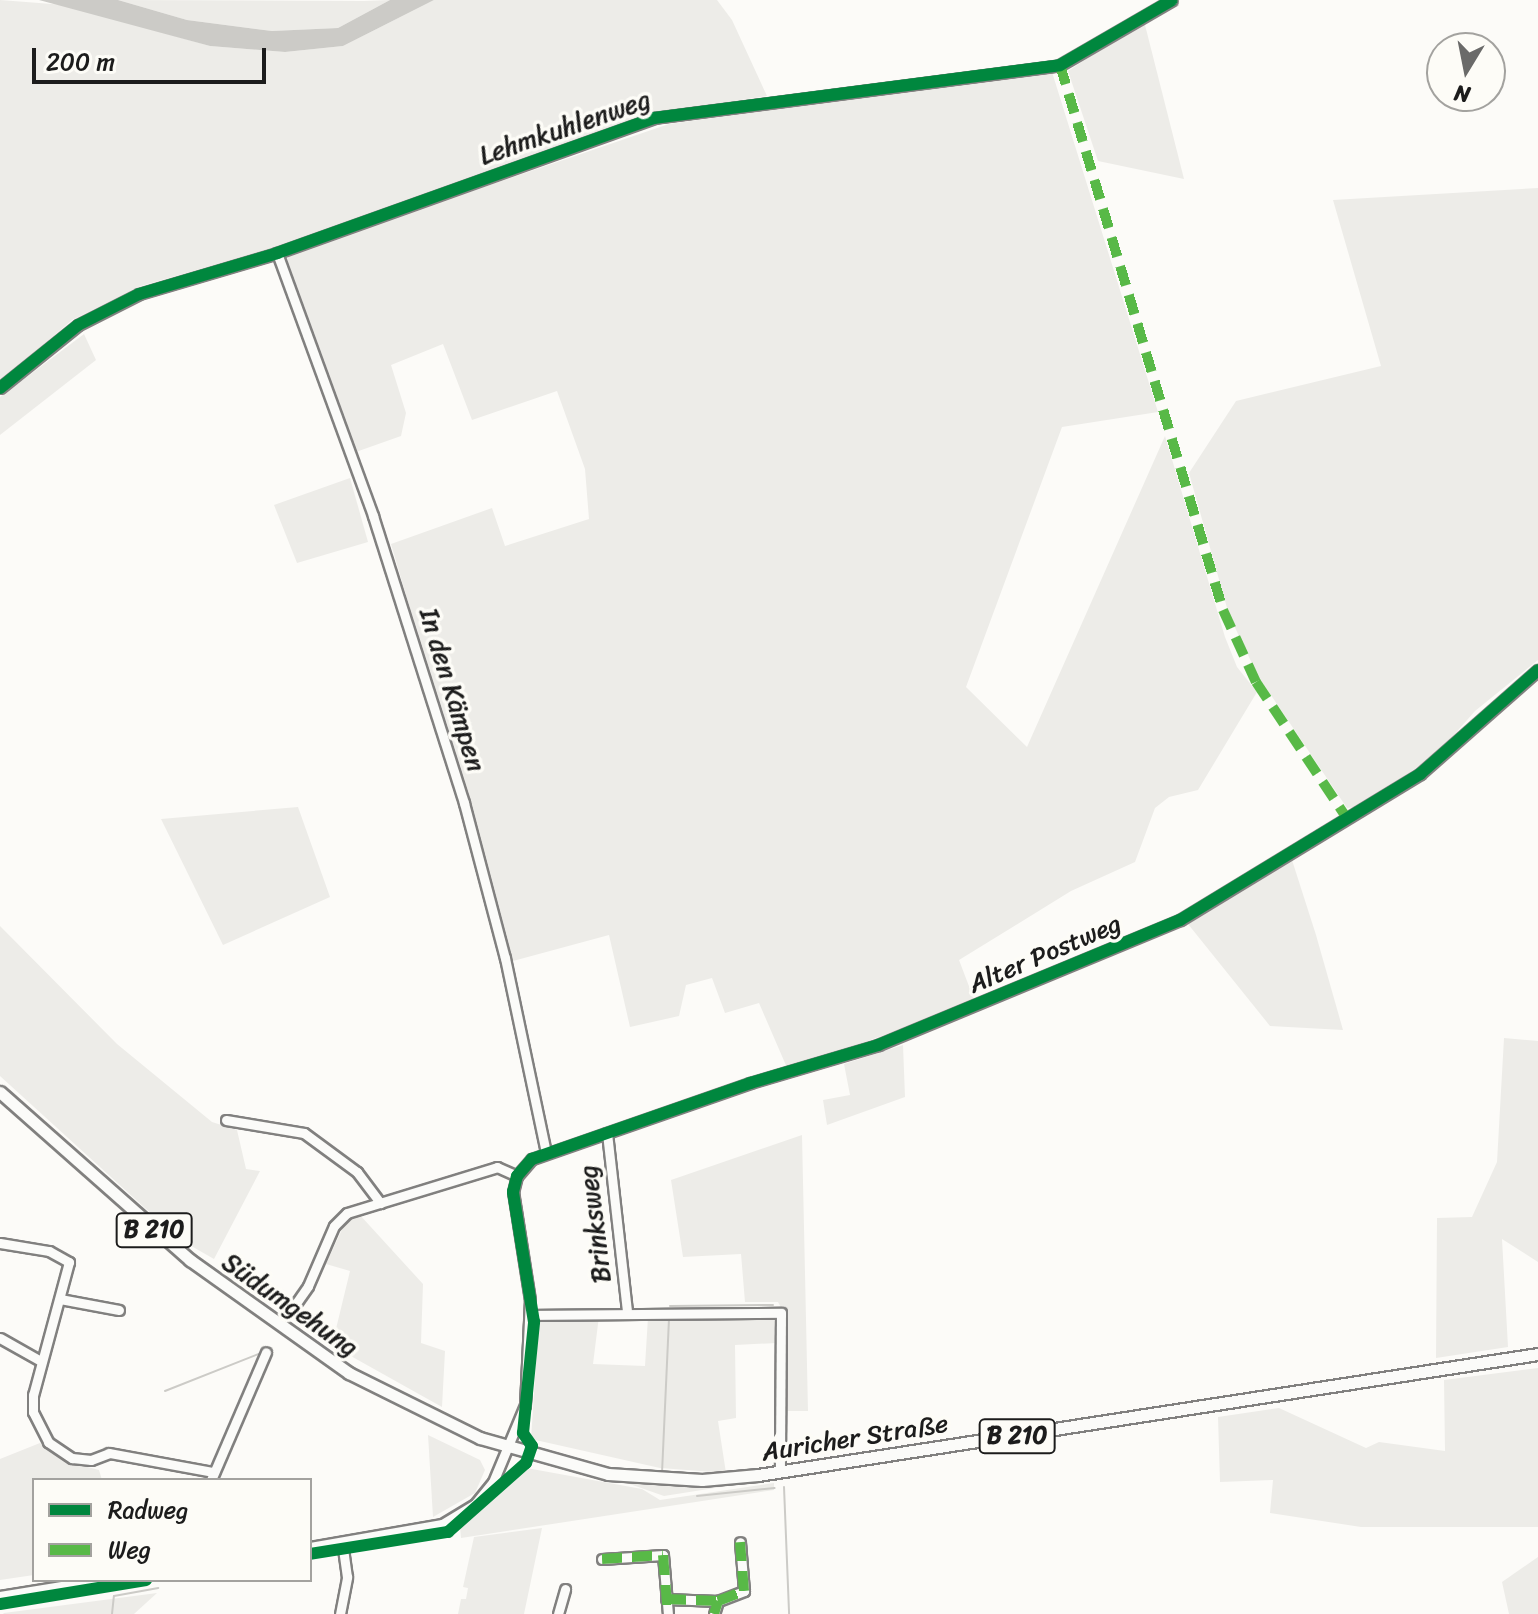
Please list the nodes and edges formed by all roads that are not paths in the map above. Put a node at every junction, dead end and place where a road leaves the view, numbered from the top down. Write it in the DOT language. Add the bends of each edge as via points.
graph roads {
  1 [pos="1172,0"];
  2 [pos="277,253"];
  3 [pos="0,388"];
  4 [pos="1538,670"];
  5 [pos="0,1092"];
  6 [pos="226,1120"];
  7 [pos="607,1133"];
  8 [pos="546,1152"];
  9 [pos="517,1176"];
  10 [pos="380,1203"];
  11 [pos="0,1243"];
  12 [pos="60,1299"];
  13 [pos="292,1309"];
  14 [pos="119,1310"];
  15 [pos="627,1310"];
  16 [pos="530,1315"];
  17 [pos="0,1338"];
  18 [pos="266,1352"];
  19 [pos="1538,1354"];
  20 [pos="39,1360"];
  21 [pos="510,1448"];
  22 [pos="780,1472"];
  23 [pos="212,1476"];
  24 [pos="342,1542"];
  25 [pos="740,1542"];
  26 [pos="312,1547"];
  27 [pos="602,1559"];
  28 [pos="87,1582"];
  29 [pos="565,1589"];
  30 [pos="0,1596"];
  31 [pos="666,1599"];
  32 [pos="718,1601"];
  33 [pos="340,1614"];
  34 [pos="558,1614"];
  35 [pos="668,1614"];
  36 [pos="714,1614"];
  1 -- 2 [label="street, Lehmkuhlenweg" via="1060,65 654,118"];
  2 -- 3 [label="street, Lehmkuhlenweg" via="105,309"];
  2 -- 8 [label="street, In den Kämpen" via="373,516 464,803 505,958"];
  4 -- 7 [label="street, Alter Postweg" via="1420,774 1180,920 878,1045"];
  5 -- 21 [label="main road, Südumgehung / B 210" via="144,1221 279,1328 390,1397"];
  6 -- 10 [label="street" via="304,1133 357,1172"];
  7 -- 8 [label="street, Alter Postweg"];
  7 -- 15 [label="street, Brinksweg"];
  8 -- 9 [label="street, Alter Postweg"];
  9 -- 10 [label="street" via="497,1167"];
  9 -- 16 [label="street" via="513,1202"];
  10 -- 13 [label="street" via="340,1218"];
  11 -- 12 [label="street" via="63,1256 69,1262"];
  12 -- 14 [label="street"];
  12 -- 20 [label="street"];
  15 -- 16 [label="street, Brinksweg"];
  15 -- 22 [label="street, Brinksweg" via="781,1313"];
  16 -- 21 [label="street" via="525,1405"];
  17 -- 20 [label="street"];
  18 -- 23 [label="street"];
  19 -- 22 [label="main road, Auricher Straße / B 210"];
  20 -- 23 [label="street" via="33,1412 48,1442 72,1458 91,1460 109,1453"];
  21 -- 22 [label="main road, Auricher Straße / B 210" via="568,1466 648,1479"];
  21 -- 24 [label="street" via="486,1493 458,1516 425,1529"];
  24 -- 26 [label="street"];
  24 -- 33 [label="street" via="347,1577"];
  25 -- 32 [label="street" via="744,1591"];
  27 -- 31 [label="street" via="663,1555"];
  28 -- 30 [label="street"];
  29 -- 34 [label="street"];
  31 -- 32 [label="street"];
  31 -- 35 [label="street"];
  32 -- 36 [label="street"];
}
